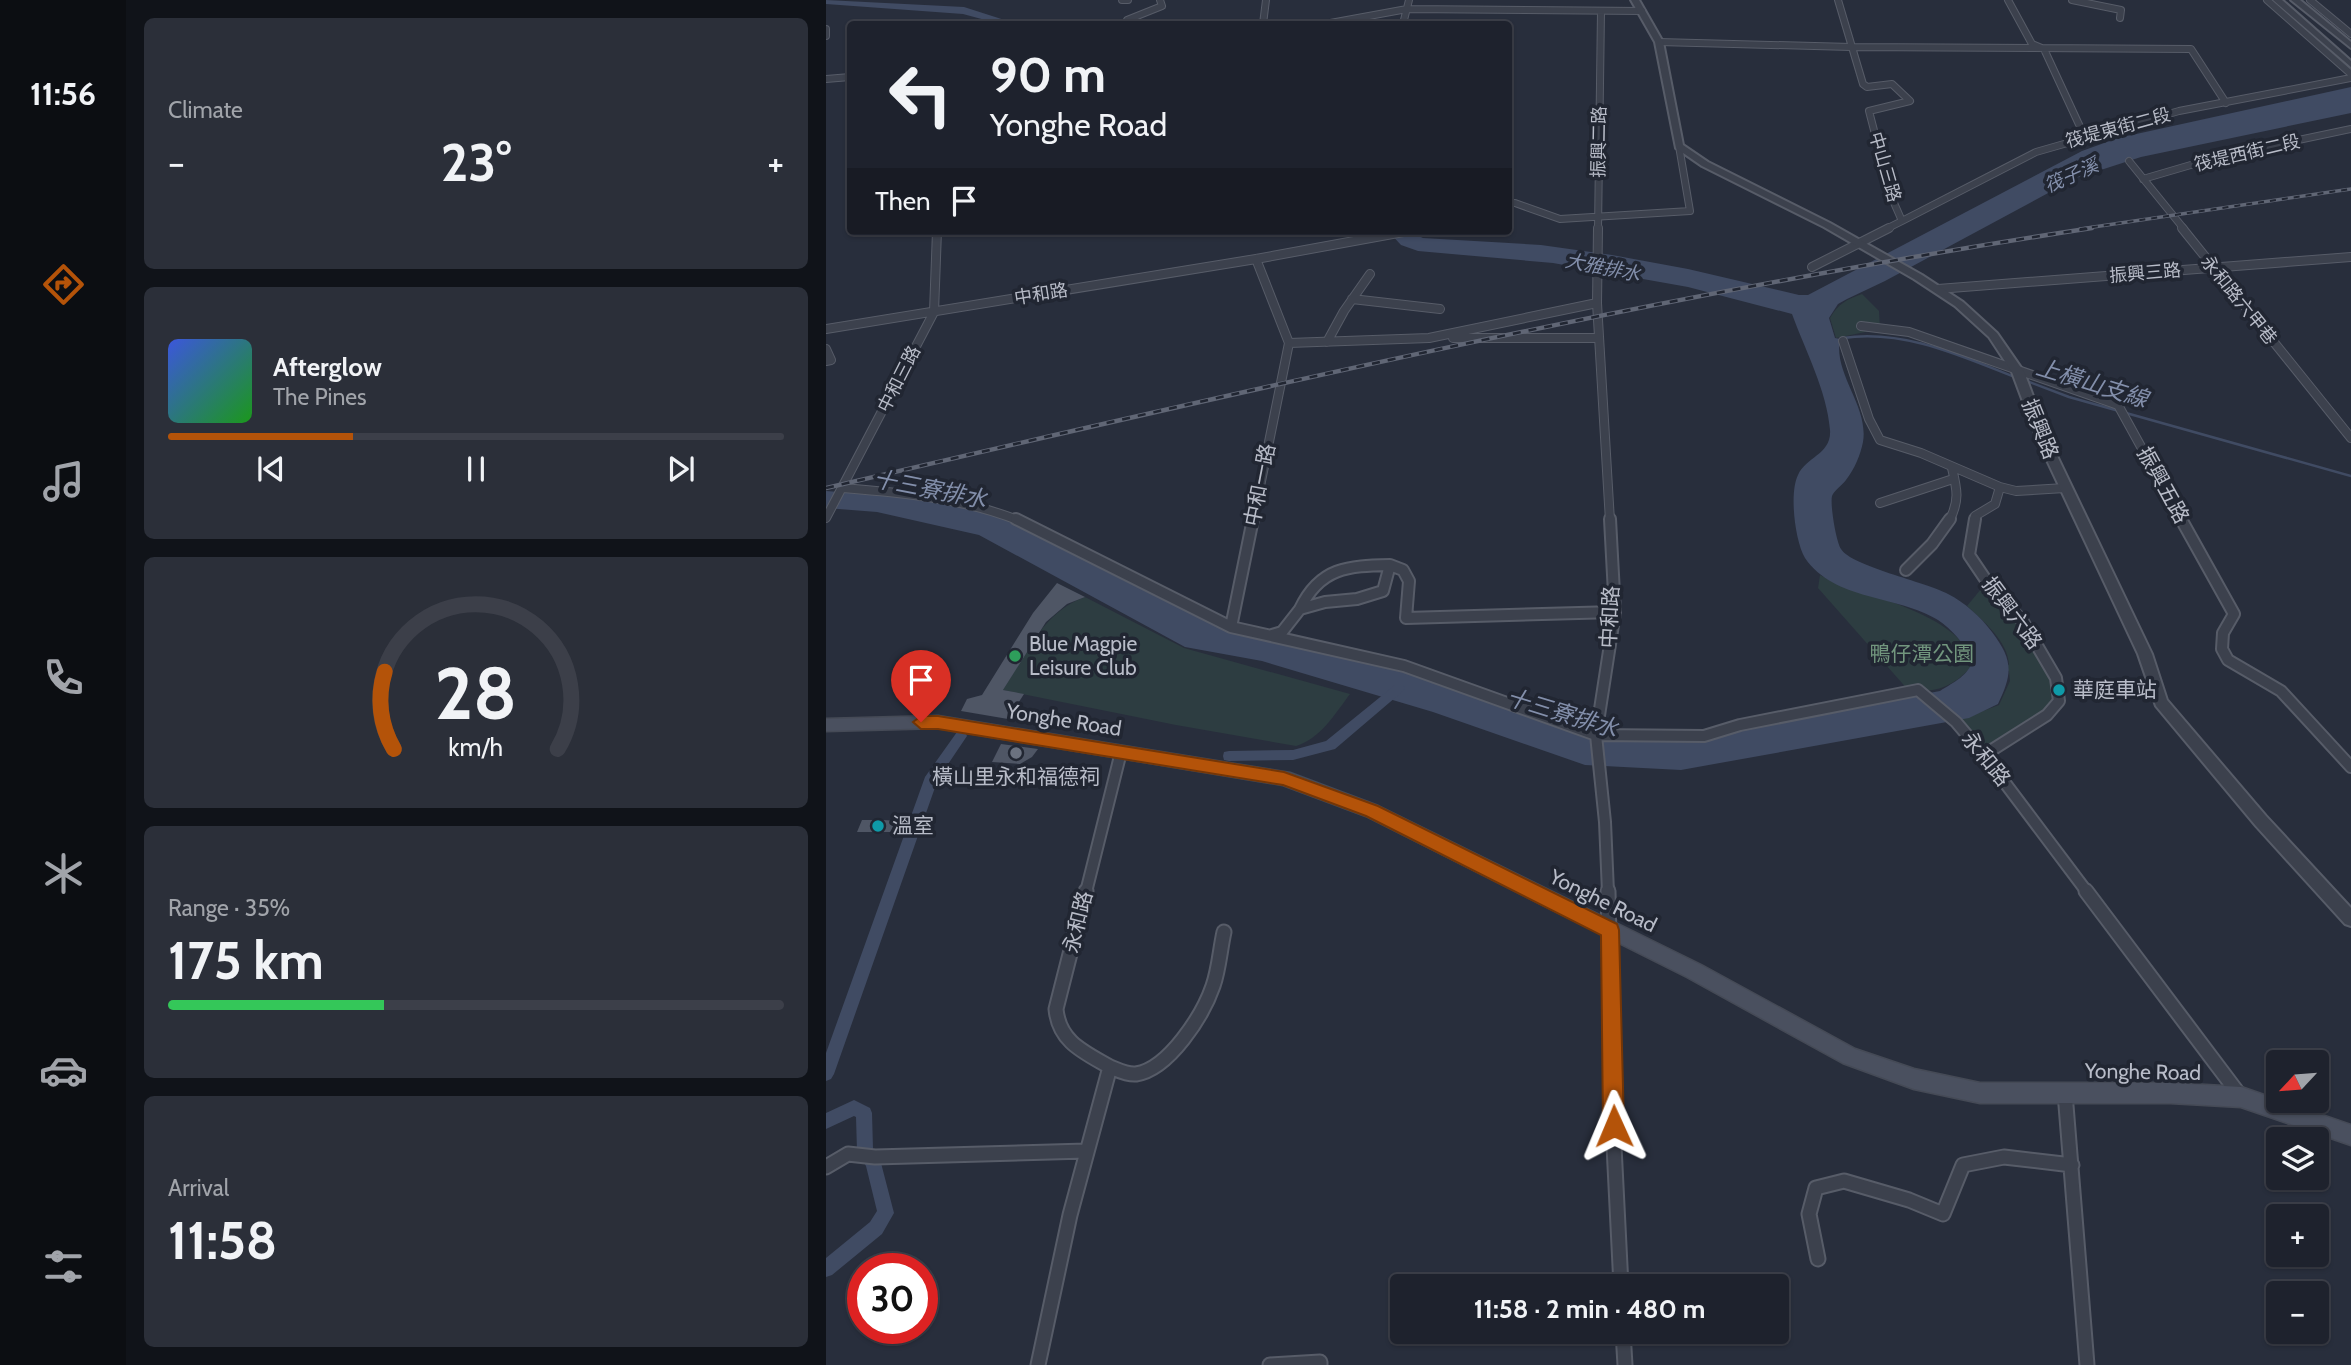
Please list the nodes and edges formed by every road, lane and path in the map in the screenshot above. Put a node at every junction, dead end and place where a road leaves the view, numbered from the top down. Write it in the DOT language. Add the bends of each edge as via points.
graph roads {
  1 [pos="1122,0"];
  2 [pos="1128,0"];
  3 [pos="1160,0"];
  4 [pos="1266,0"];
  5 [pos="1409,0"];
  6 [pos="1838,0"];
  7 [pos="2008,0"];
  8 [pos="2072,0"];
  9 [pos="2267,0"];
  10 [pos="2277,0"];
  11 [pos="2295,0"];
  12 [pos="2310,0"];
  13 [pos="1639,5"];
  14 [pos="1407,9"];
  15 [pos="1601,11"];
  16 [pos="2120,18"];
  17 [pos="1126,21"];
  18 [pos="1264,21"];
  19 [pos="1341,21"];
  20 [pos="1404,21"];
  21 [pos="826,29"];
  22 [pos="2351,34"];
  23 [pos="826,36"];
  24 [pos="1660,41"];
  25 [pos="2039,46"];
  26 [pos="2351,46"];
  27 [pos="1851,47"];
  28 [pos="2351,65"];
  29 [pos="2350,76"];
  30 [pos="847,77"];
  31 [pos="826,79"];
  32 [pos="2226,103"];
  33 [pos="2350,131"];
  34 [pos="2087,137"];
  35 [pos="1679,146"];
  36 [pos="2129,161"];
  37 [pos="2143,179"];
  38 [pos="1515,203"];
  39 [pos="1598,215"];
  40 [pos="1902,221"];
  41 [pos="937,235"];
  42 [pos="1391,235"];
  43 [pos="1860,244"];
  44 [pos="2351,257"];
  45 [pos="1256,259"];
  46 [pos="1812,267"];
  47 [pos="2213,268"];
  48 [pos="1597,273"];
  49 [pos="1370,275"];
  50 [pos="1938,289"];
  51 [pos="1352,299"];
  52 [pos="1597,303"];
  53 [pos="1440,309"];
  54 [pos="934,312"];
  55 [pos="1861,326"];
  56 [pos="826,331"];
  57 [pos="1429,338"];
  58 [pos="1598,338"];
  59 [pos="1843,341"];
  60 [pos="1327,342"];
  61 [pos="1289,343"];
  62 [pos="826,349"];
  63 [pos="826,361"];
  64 [pos="2018,372"];
  65 [pos="2351,439"];
  66 [pos="1952,474"];
  67 [pos="2000,487"];
  68 [pos="2066,488"];
  69 [pos="841,490"];
  70 [pos="1880,503"];
  71 [pos="826,518"];
  72 [pos="1390,565"];
  73 [pos="1906,570"];
  74 [pos="1300,609"];
  75 [pos="1615,612"];
  76 [pos="1231,627"];
  77 [pos="1271,635"];
  78 [pos="826,725"];
  79 [pos="1597,737"];
  80 [pos="1121,752"];
  81 [pos="1984,755"];
  82 [pos="2351,767"];
  83 [pos="2351,919"];
  84 [pos="1610,930"];
  85 [pos="1224,932"];
  86 [pos="1110,1067"];
  87 [pos="2065,1093"];
  88 [pos="2241,1097"];
  89 [pos="2351,1135"];
  90 [pos="1086,1150"];
  91 [pos="2072,1165"];
  92 [pos="826,1167"];
  93 [pos="1818,1259"];
  94 [pos="1620,1274"];
  95 [pos="1624,1344"];
  96 [pos="1038,1365"];
  97 [pos="1270,1365"];
  98 [pos="1320,1365"];
  99 [pos="1625,1365"];
  100 [pos="2087,1365"];
  1 -- 2 [label="street"];
  3 -- 17 [label="street" via="1162,6"];
  4 -- 18 [label="street"];
  5 -- 14 [label="street"];
  6 -- 27 [label="street, 中山三路"];
  7 -- 25 [label="street" via="2032,44"];
  8 -- 16 [label="street" via="2121,10"];
  9 -- 29 [label="street"];
  10 -- 28 [label="street"];
  11 -- 26 [label="street"];
  12 -- 22 [label="street"];
  13 -- 15 [label="street"];
  13 -- 24 [label="street"];
  14 -- 15 [label="street"];
  14 -- 19 [label="street"];
  14 -- 20 [label="street"];
  15 -- 39 [label="street, 振興二路"];
  21 -- 23 [label="street"];
  24 -- 27 [label="street"];
  24 -- 35 [label="street"];
  25 -- 27 [label="street"];
  25 -- 32 [label="street" via="2191,49"];
  25 -- 34 [label="street"];
  27 -- 40 [label="street, 中山三路" via="1867,88 1892,84 1910,101 1869,111"];
  29 -- 32 [label="street, 筏堤東街二段"];
  30 -- 31 [label="street"];
  32 -- 34 [label="street, 筏堤東街二段"];
  33 -- 37 [label="street, 筏堤西街二段" via="2218,157"];
  34 -- 40 [label="street, 筏堤東街二段" via="2025,156"];
  35 -- 39 [label="street" via="1690,211"];
  35 -- 43 [label="street, 振興路" via="1704,164"];
  36 -- 37 [label="street, 永和路六甲巷"];
  37 -- 47 [label="street, 永和路六甲巷"];
  38 -- 39 [label="street" via="1560,219"];
  39 -- 48 [label="street, 振興二路"];
  40 -- 43 [label="street, 中山三路"];
  41 -- 54 [label="street, 中和三路"];
  42 -- 45 [label="street, 中和路"];
  43 -- 46 [label="street, 中山三路"];
  43 -- 50 [label="street, 振興路"];
  44 -- 47 [label="street, 振興三路"];
  45 -- 54 [label="street, 中和路"];
  45 -- 61 [label="street"];
  47 -- 50 [label="street, 振興三路"];
  47 -- 65 [label="street, 永和路六甲巷"];
  48 -- 52 [label="street, 中和路"];
  49 -- 51 [label="street"];
  50 -- 64 [label="street, 振興路" via="1993,335"];
  51 -- 53 [label="street"];
  51 -- 60 [label="street"];
  52 -- 57 [label="street"];
  52 -- 58 [label="street, 中和路"];
  54 -- 56 [label="street, 中和路"];
  54 -- 69 [label="street, 中和三路"];
  55 -- 64 [label="street, 振興五路" via="1909,332"];
  57 -- 58 [label="street"];
  57 -- 60 [label="street"];
  58 -- 75 [label="street, 中和路"];
  59 -- 66 [label="street" via="1880,440 1922,453"];
  60 -- 61 [label="street"];
  61 -- 76 [label="street, 中和一路"];
  62 -- 63 [label="street" via="831,359"];
  64 -- 68 [label="street, 振興路"];
  64 -- 82 [label="street, 振興五路" via="2118,405 2234,614 2223,633 2222,649 2228,660 2281,691"];
  66 -- 67 [label="street"];
  66 -- 70 [label="street"];
  66 -- 73 [label="street" via="1958,489 1952,514 1934,542"];
  67 -- 68 [label="street" via="2016,491"];
  67 -- 81 [label="street, 振興六路" via="1994,504 1975,516 1969,555 1996,595 2022,620 2056,678 2059,701 2047,715"];
  68 -- 83 [label="street, 振興路" via="2145,654 2161,702"];
  69 -- 71 [label="street, 中和三路"];
  69 -- 76 [label="street, 永和路" via="929,495 985,507 1031,525"];
  72 -- 74 [label="street" via="1330,572 1313,584"];
  72 -- 74 [label="street" via="1383,591"];
  72 -- 75 [label="street" via="1403,570 1409,581 1406,618"];
  74 -- 77 [label="street" via="1282,632"];
  75 -- 79 [label="street, 中和路"];
  76 -- 77 [label="street, 永和路"];
  77 -- 79 [label="street, 永和路" via="1405,666"];
  78 -- 80 [label="main road, Yonghe Road" via="938,722"];
  79 -- 81 [label="street, 永和路" via="1704,736 1918,691 1956,722"];
  79 -- 84 [label="street, 中和路"];
  80 -- 84 [label="main road, Yonghe Road" via="1294,782 1372,811"];
  80 -- 86 [label="street, 永和路" via="1055,1025 1062,1037"];
  81 -- 88 [label="street, 永和路"];
  84 -- 87 [label="main road, Yonghe Road" via="1850,1056 1914,1079 1980,1093"];
  84 -- 94 [label="street"];
  85 -- 86 [label="street, 永和路" via="1214,986 1180,1041 1161,1062 1137,1074"];
  86 -- 90 [label="street"];
  87 -- 88 [label="main road, Yonghe Road"];
  87 -- 91 [label="street"];
  88 -- 89 [label="main road, Yonghe Road"];
  90 -- 92 [label="street" via="848,1154"];
  90 -- 96 [label="street"];
  91 -- 93 [label="street" via="2022,1156 1979,1158 1963,1165 1943,1214 1844,1181 1816,1188 1809,1214"];
  91 -- 100 [label="street"];
  95 -- 99 [label="street"];
  97 -- 98 [label="street"];
}
